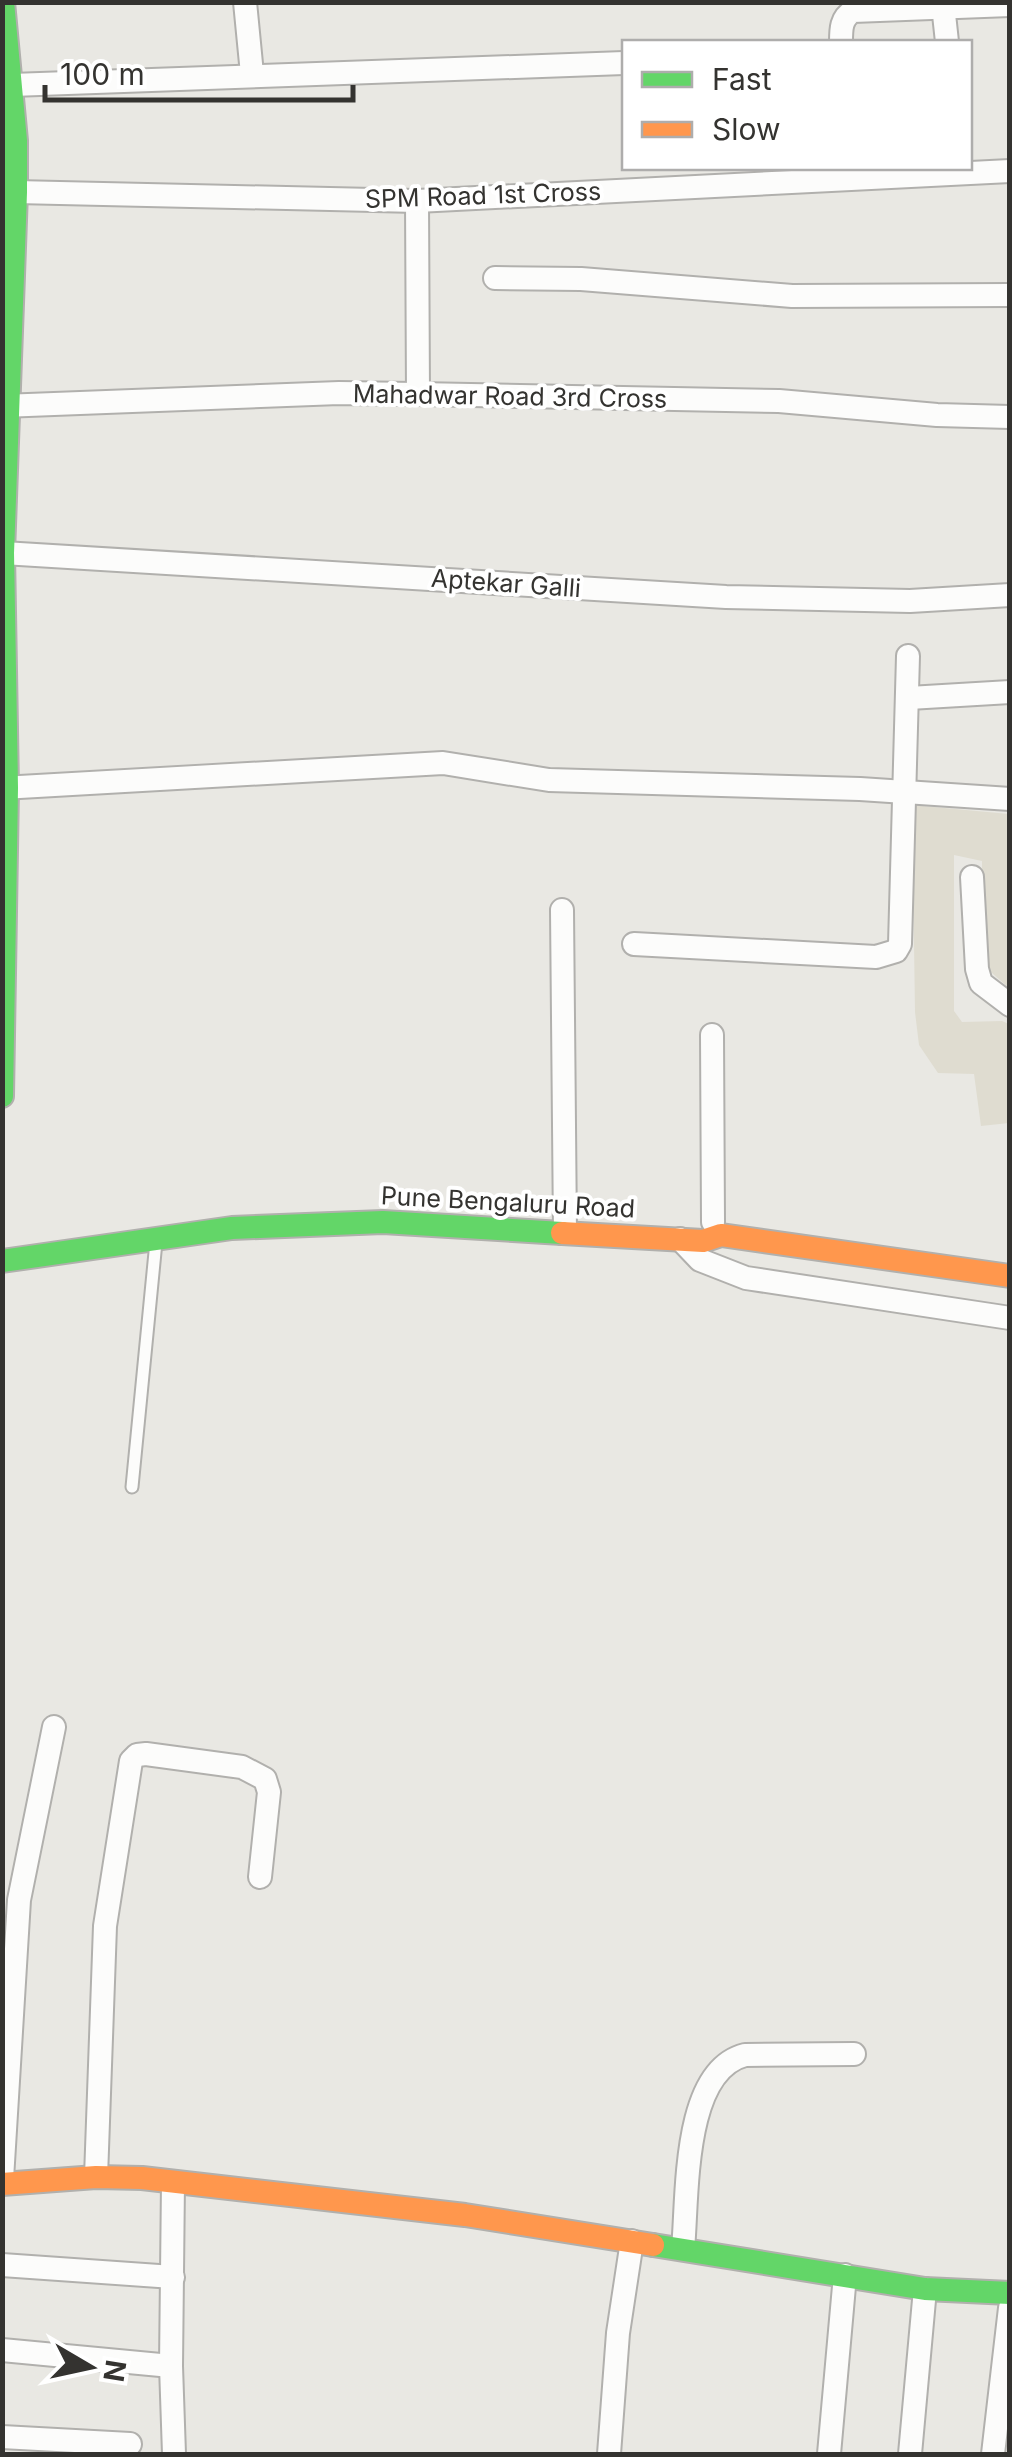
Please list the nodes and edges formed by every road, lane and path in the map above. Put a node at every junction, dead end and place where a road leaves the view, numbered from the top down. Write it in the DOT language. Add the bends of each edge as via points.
graph roads {
  1 [pos="4,2"];
  2 [pos="246,2"];
  3 [pos="1010,5"];
  4 [pos="942,6"];
  5 [pos="841,40"];
  6 [pos="946,40"];
  7 [pos="622,63"];
  8 [pos="252,74"];
  9 [pos="12,85"];
  10 [pos="960,171"];
  11 [pos="1010,171"];
  12 [pos="850,174"];
  13 [pos="16,192"];
  14 [pos="417,200"];
  15 [pos="495,278"];
  16 [pos="1010,295"];
  17 [pos="418,394"];
  18 [pos="6,405"];
  19 [pos="1010,417"];
  20 [pos="3,553"];
  21 [pos="1010,595"];
  22 [pos="908,656"];
  23 [pos="1010,692"];
  24 [pos="909,698"];
  25 [pos="5,788"];
  26 [pos="904,792"];
  27 [pos="1010,799"];
  28 [pos="972,877"];
  29 [pos="562,910"];
  30 [pos="634,944"];
  31 [pos="1010,1005"];
  32 [pos="712,1035"];
  33 [pos="2,1096"];
  34 [pos="708,1231"];
  35 [pos="565,1232"];
  36 [pos="679,1239"];
  37 [pos="156,1240"];
  38 [pos="2,1262"];
  39 [pos="1010,1262"];
  40 [pos="1010,1276"];
  41 [pos="1010,1300"];
  42 [pos="1010,1318"];
  43 [pos="132,1487"];
  44 [pos="54,1727"];
  45 [pos="260,1877"];
  46 [pos="11,1898"];
  47 [pos="854,2054"];
  48 [pos="96,2177"];
  49 [pos="2,2181"];
  50 [pos="173,2182"];
  51 [pos="632,2241"];
  52 [pos="683,2249"];
  53 [pos="2,2265"];
  54 [pos="845,2275"];
  55 [pos="173,2278"];
  56 [pos="925,2288"];
  57 [pos="1010,2292"];
  58 [pos="1010,2308"];
  59 [pos="2,2350"];
  60 [pos="171,2366"];
  61 [pos="2,2437"];
  62 [pos="130,2444"];
  63 [pos="174,2454"];
  64 [pos="609,2454"];
  65 [pos="829,2454"];
  66 [pos="910,2454"];
  67 [pos="993,2454"];
  1 -- 9 [label="street"];
  2 -- 8 [label="street"];
  3 -- 4 [label="street"];
  4 -- 5 [label="street" via="854,11 846,15"];
  4 -- 6 [label="street"];
  7 -- 8 [label="street"];
  8 -- 9 [label="street"];
  9 -- 13 [label="street"];
  10 -- 11 [label="street, SPM Road 1st Cross"];
  10 -- 12 [label="street, SPM Road 1st Cross"];
  12 -- 14 [label="street, SPM Road 1st Cross"];
  13 -- 14 [label="street, SPM Road 1st Cross"];
  13 -- 18 [label="street"];
  14 -- 17 [label="street"];
  15 -- 16 [label="street" via="792,296"];
  17 -- 18 [label="street, Mahadwar Road 3rd Cross"];
  17 -- 19 [label="street, Mahadwar Road 3rd Cross" via="779,401"];
  18 -- 20 [label="street"];
  20 -- 21 [label="street, Aptekar Galli" via="726,596 910,601"];
  20 -- 25 [label="street"];
  22 -- 24 [label="street"];
  23 -- 24 [label="street"];
  24 -- 26 [label="street"];
  25 -- 26 [label="street" via="444,763 548,780"];
  25 -- 33 [label="street"];
  26 -- 27 [label="street"];
  26 -- 30 [label="street" via="900,944 888,956"];
  28 -- 31 [label="street" via="977,970 981,983"];
  29 -- 35 [label="street"];
  32 -- 34 [label="street"];
  34 -- 36 [label="street, Pune Bengaluru Road"];
  34 -- 39 [label="street" via="742,1222"];
  34 -- 40 [label="street, Pune Bengaluru Road"];
  34 -- 41 [label="street" via="719,1255"];
  35 -- 36 [label="street, Pune Bengaluru Road"];
  35 -- 37 [label="street, Pune Bengaluru Road" via="383,1222 232,1228"];
  36 -- 42 [label="street" via="700,1260 746,1278"];
  37 -- 38 [label="street, Pune Bengaluru Road"];
  37 -- 43 [label="lane"];
  44 -- 46 [label="street"];
  45 -- 48 [label="street" via="270,1792 265,1779 242,1767 146,1754 131,1760 105,1926"];
  46 -- 49 [label="street"];
  47 -- 52 [label="street" via="744,2055 714,2076 702,2092 695,2127"];
  48 -- 49 [label="street"];
  48 -- 50 [label="street"];
  50 -- 51 [label="street"];
  50 -- 55 [label="street"];
  51 -- 52 [label="street"];
  51 -- 64 [label="street"];
  52 -- 54 [label="street"];
  53 -- 55 [label="street"];
  54 -- 56 [label="street"];
  54 -- 65 [label="street"];
  55 -- 60 [label="street"];
  56 -- 57 [label="street"];
  56 -- 66 [label="street"];
  58 -- 67 [label="street"];
  59 -- 60 [label="street"];
  60 -- 63 [label="street"];
  61 -- 62 [label="street"];
}
